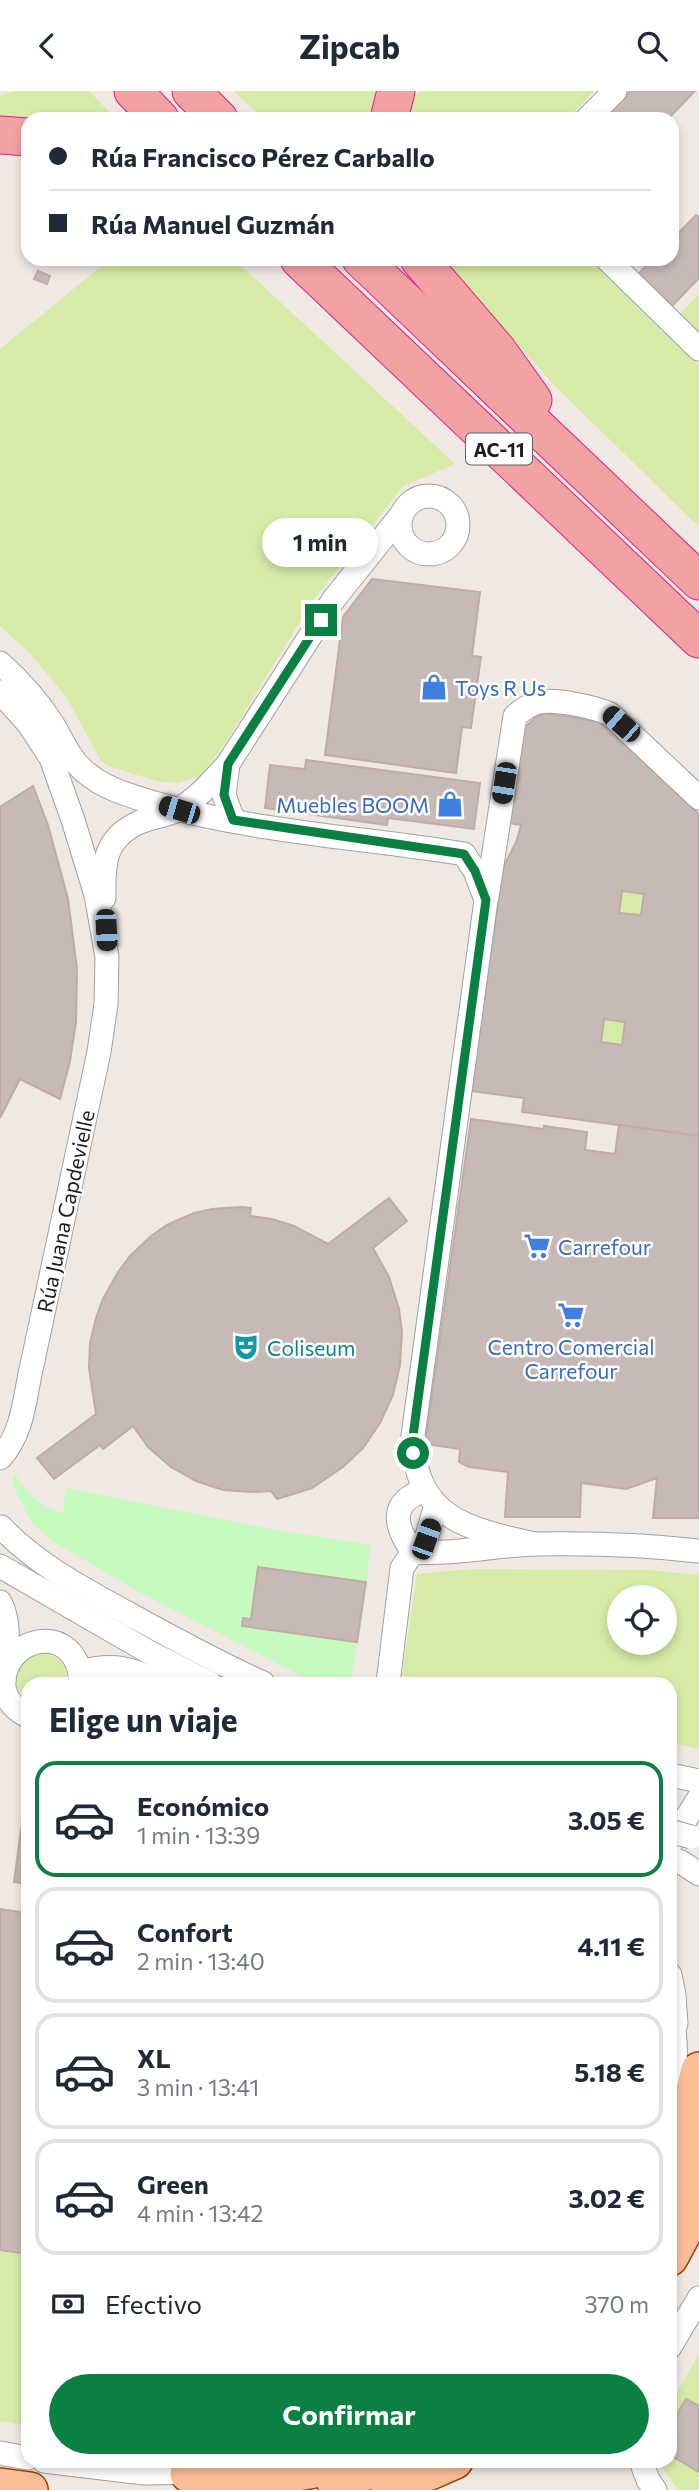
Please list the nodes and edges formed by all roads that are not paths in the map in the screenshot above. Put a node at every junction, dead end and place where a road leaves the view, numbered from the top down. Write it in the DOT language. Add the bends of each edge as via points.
graph roads {
  1 [pos="133,91"];
  2 [pos="191,91"];
  3 [pos="214,91"];
  4 [pos="396,91"];
  5 [pos="615,91"];
  6 [pos="153,112"];
  7 [pos="212,112"];
  8 [pos="231,112"];
  9 [pos="391,112"];
  10 [pos="594,112"];
  11 [pos="0,135"];
  12 [pos="21,136"];
  13 [pos="306,266"];
  14 [pos="368,266"];
  15 [pos="425,266"];
  16 [pos="614,266"];
  17 [pos="699,349"];
  18 [pos="582,470"];
  19 [pos="402,514"];
  20 [pos="414,550"];
  21 [pos="365,559"];
  22 [pos="699,581"];
  23 [pos="699,639"];
  24 [pos="0,663"];
  25 [pos="0,692"];
  26 [pos="228,764"];
  27 [pos="699,798"];
  28 [pos="179,810"];
  29 [pos="233,820"];
  30 [pos="497,828"];
  31 [pos="464,854"];
  32 [pos="486,900"];
  33 [pos="107,957"];
  34 [pos="0,1458"];
  35 [pos="430,1498"];
  36 [pos="0,1527"];
  37 [pos="535,1544"];
  38 [pos="699,1551"];
  39 [pos="413,1552"];
  40 [pos="0,1566"];
  41 [pos="0,1602"];
  42 [pos="4,1669"];
  43 [pos="81,1677"];
  44 [pos="83,1677"];
  45 [pos="149,1677"];
  46 [pos="197,1677"];
  47 [pos="251,1677"];
  48 [pos="389,1677"];
  49 [pos="21,1711"];
  50 [pos="677,1776"];
  51 [pos="699,1781"];
  52 [pos="699,1795"];
  53 [pos="677,1815"];
  54 [pos="683,1849"];
  55 [pos="699,2070"];
  56 [pos="699,2148"];
  57 [pos="677,2153"];
  58 [pos="677,2197"];
  59 [pos="699,2204"];
  60 [pos="699,2220"];
  61 [pos="677,2246"];
  62 [pos="677,2250"];
  63 [pos="699,2298"];
  64 [pos="677,2335"];
  65 [pos="0,2453"];
  66 [pos="21,2457"];
  67 [pos="103,2468"];
  68 [pos="236,2468"];
  69 [pos="324,2468"];
  70 [pos="379,2468"];
  71 [pos="439,2468"];
  72 [pos="644,2468"];
  73 [pos="188,2474"];
  74 [pos="0,2486"];
  75 [pos="30,2490"];
  76 [pos="308,2490"];
  77 [pos="389,2490"];
  78 [pos="655,2490"];
  1 -- 6 [label="highway"];
  2 -- 7 [label="highway"];
  3 -- 8 [label="highway"];
  4 -- 9 [label="highway"];
  5 -- 10 [label="street"];
  11 -- 12 [label="highway"];
  13 -- 23 [label="highway, AC-11"];
  14 -- 18 [label="highway, AC-11"];
  15 -- 18 [label="highway" via="498,351"];
  16 -- 17 [label="street"];
  18 -- 22 [label="highway, AC-11"];
  19 -- 20 [label="street" via="403,538"];
  19 -- 20 [label="street" via="414,501 430,496 447,502 457,516 457,533 448,548 431,554"];
  19 -- 21 [label="street, Rúa Juana Capdevielle"];
  20 -- 21 [label="street" via="391,550"];
  21 -- 26 [label="street, Rúa Juana Capdevielle" via="334,599"];
  24 -- 28 [label="street" via="37,702 83,771 121,793"];
  25 -- 33 [label="street, Rúa Juana Capdevielle" via="51,758 96,895"];
  26 -- 28 [label="street, Rúa Juana Capdevielle"];
  26 -- 29 [label="street" via="224,795"];
  27 -- 30 [label="street" via="602,710 538,702 515,716"];
  28 -- 29 [label="street"];
  28 -- 33 [label="street, Rúa Juana Capdevielle" via="139,823 106,853"];
  29 -- 31 [label="street"];
  30 -- 31 [label="street"];
  30 -- 32 [label="street"];
  31 -- 32 [label="street"];
  32 -- 35 [label="street" via="413,1436 416,1470"];
  33 -- 34 [label="street, Rúa Juana Capdevielle" via="99,1052 20,1423 10,1448"];
  35 -- 37 [label="street" via="473,1529"];
  35 -- 39 [label="street" via="426,1539"];
  35 -- 39 [label="street" via="412,1494 399,1506 401,1531"];
  36 -- 47 [label="street" via="46,1566"];
  37 -- 38 [label="street"];
  37 -- 39 [label="street"];
  39 -- 48 [label="street" via="402,1568"];
  40 -- 46 [label="street"];
  41 -- 42 [label="street" via="8,1634"];
  42 -- 43 [label="street" via="18,1648 43,1640 67,1650"];
  42 -- 49 [label="street" via="6,1695"];
  44 -- 45 [label="street" via="101,1667 120,1667"];
  50 -- 51 [label="street"];
  52 -- 53 [label="street"];
  52 -- 54 [label="street"];
  55 -- 57 [label="main road"];
  56 -- 58 [label="main road"];
  59 -- 61 [label="main road"];
  60 -- 62 [label="main road"];
  63 -- 64 [label="street"];
  65 -- 66 [label="street"];
  67 -- 73 [label="street"];
  68 -- 73 [label="street"];
  69 -- 73 [label="main road" via="256,2479"];
  70 -- 76 [label="main road"];
  71 -- 77 [label="main road"];
  72 -- 78 [label="street"];
  74 -- 75 [label="main road"];
}
